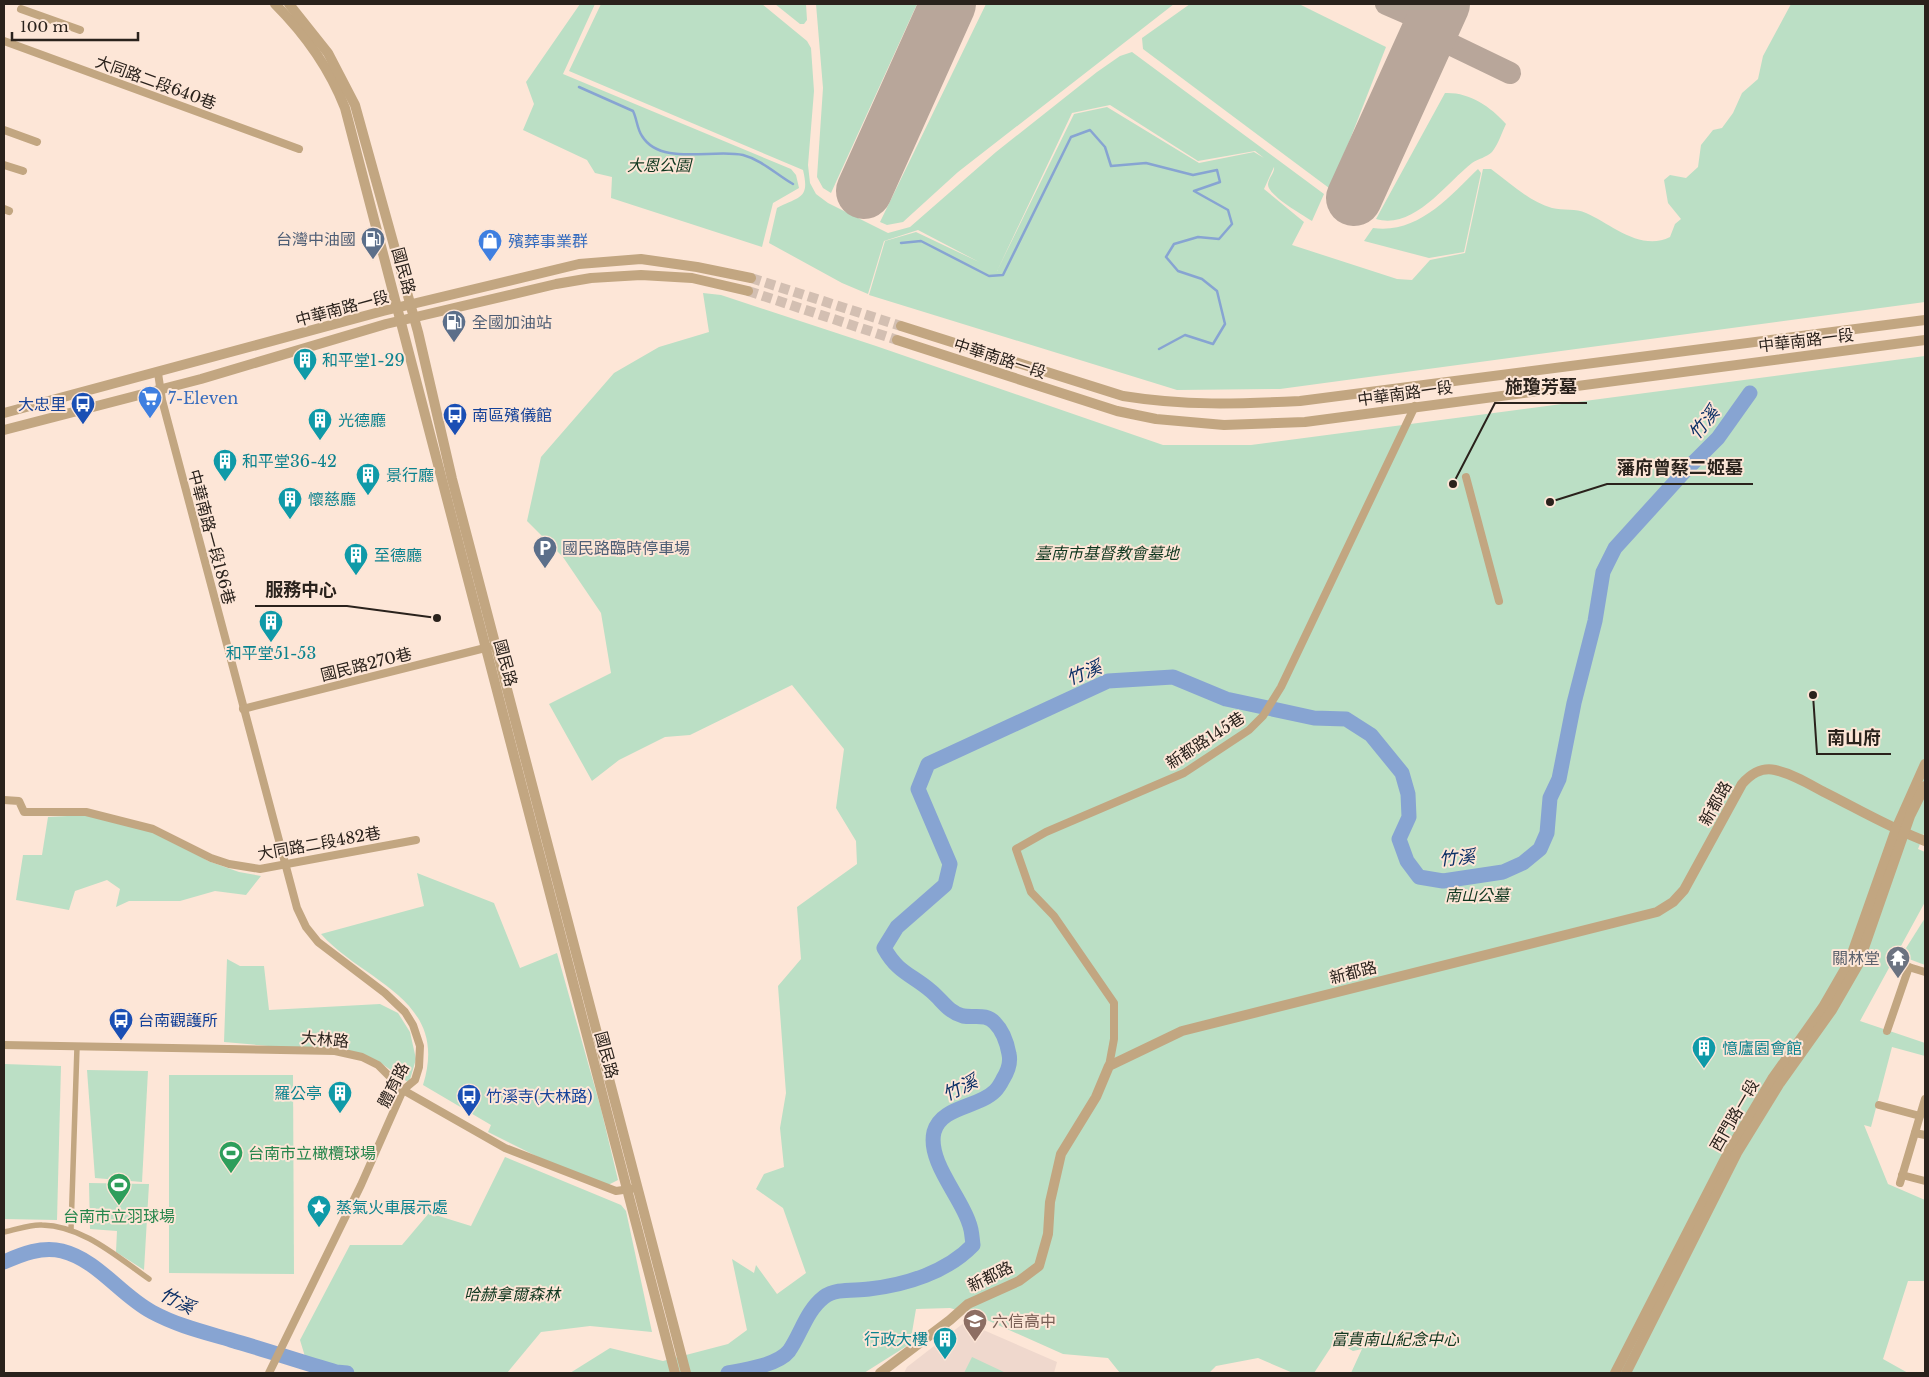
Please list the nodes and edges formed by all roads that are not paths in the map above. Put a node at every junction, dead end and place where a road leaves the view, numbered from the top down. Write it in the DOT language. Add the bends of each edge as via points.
graph roads {
  1 [pos="275,4"];
  2 [pos="289,4"];
  3 [pos="20,9"];
  4 [pos="80,30"];
  5 [pos="4,41"];
  6 [pos="4,130"];
  7 [pos="37,142"];
  8 [pos="300,149"];
  9 [pos="4,165"];
  10 [pos="23,171"];
  11 [pos="751,278"];
  12 [pos="748,291"];
  13 [pos="409,306"];
  14 [pos="398,308"];
  15 [pos="414,318"];
  16 [pos="1925,320"];
  17 [pos="401,321"];
  18 [pos="901,326"];
  19 [pos="897,340"];
  20 [pos="1925,340"];
  21 [pos="158,373"];
  22 [pos="160,390"];
  23 [pos="1415,406"];
  24 [pos="4,413"];
  25 [pos="4,430"];
  26 [pos="1466,477"];
  27 [pos="1499,601"];
  28 [pos="491,646"];
  29 [pos="243,708"];
  30 [pos="1925,764"];
  31 [pos="1925,786"];
  32 [pos="4,800"];
  33 [pos="1900,831"];
  34 [pos="416,840"];
  35 [pos="1925,841"];
  36 [pos="285,864"];
  37 [pos="1925,972"];
  38 [pos="1887,1031"];
  39 [pos="4,1045"];
  40 [pos="76,1047"];
  41 [pos="1109,1066"];
  42 [pos="403,1090"];
  43 [pos="1925,1099"];
  44 [pos="1879,1105"];
  45 [pos="1920,1116"];
  46 [pos="1915,1133"];
  47 [pos="1925,1135"];
  48 [pos="1925,1181"];
  49 [pos="632,1189"];
  50 [pos="71,1229"];
  51 [pos="4,1232"];
  52 [pos="149,1279"];
  53 [pos="673,1346"];
  54 [pos="269,1372"];
  55 [pos="675,1373"];
  56 [pos="686,1373"];
  57 [pos="880,1373"];
  58 [pos="1615,1373"];
  59 [pos="1626,1373"];
  1 -- 14 [label="street, 國民路" via="300,29 319,57 342,102"];
  2 -- 13 [label="street, 國民路" via="328,53 355,105"];
  3 -- 4 [label="street"];
  5 -- 8 [label="street, 大同路二段640巷"];
  6 -- 7 [label="street"];
  9 -- 10 [label="street"];
  11 -- 13 [label="street, 中華南路一段" via="641,259 578,264"];
  12 -- 15 [label="street, 中華南路一段" via="684,278 640,274 556,284"];
  13 -- 14 [label="street, 中華南路一段"];
  13 -- 15 [label="street, 國民路"];
  14 -- 17 [label="street, 國民路"];
  14 -- 21 [label="street, 中華南路一段"];
  15 -- 17 [label="street, 中華南路一段"];
  15 -- 28 [label="street, 國民路"];
  16 -- 18 [label="street, 中華南路一段" via="1300,401 1220,405 1123,396"];
  17 -- 22 [label="street, 中華南路一段"];
  17 -- 28 [label="street, 國民路"];
  19 -- 23 [label="street, 中華南路一段" via="1081,401 1156,419 1224,425 1287,422"];
  20 -- 23 [label="street, 中華南路一段"];
  21 -- 22 [label="street, 中華南路一段186巷"];
  21 -- 24 [label="street, 中華南路一段"];
  22 -- 25 [label="street, 中華南路一段"];
  22 -- 29 [label="street, 中華南路一段186巷"];
  23 -- 41 [label="street, 新都路145巷" via="1281,687 1263,716 1249,730 1184,773 1046,832 1016,849 1031,892 1054,916 1114,1003 1114,1039"];
  26 -- 27 [label="street"];
  28 -- 29 [label="street, 國民路270巷"];
  28 -- 49 [label="street, 國民路"];
  29 -- 36 [label="street, 中華南路一段186巷"];
  30 -- 33 [label="street, 西門路一段"];
  31 -- 33 [label="street, 西門路一段"];
  32 -- 36 [label="street, 大同路二段482巷" via="20,801 24,812 86,812 153,829 229,864 260,870"];
  33 -- 35 [label="street, 新都路"];
  33 -- 41 [label="street, 新都路" via="1794,777 1774,770 1759,771 1742,784 1684,890 1657,912 1182,1031"];
  33 -- 58 [label="street, 西門路一段" via="1848,962 1823,1007 1772,1079 1730,1150"];
  33 -- 59 [label="street, 西門路一段" via="1858,965 1737,1153"];
  34 -- 36 [label="street, 大同路二段482巷"];
  36 -- 42 [label="street, 體育路" via="301,918 312,935 396,1002 413,1024 420,1046 419,1067 415,1080"];
  37 -- 38 [label="street" via="1905,966"];
  39 -- 40 [label="street, 大林路"];
  40 -- 42 [label="street, 大林路" via="335,1051 362,1057 378,1065"];
  40 -- 50 [label="street"];
  41 -- 57 [label="street, 新都路" via="1096,1097 1061,1154 1050,1202 1048,1234 1039,1266 1019,1281 968,1304"];
  42 -- 49 [label="street, 大林路" via="504,1148 616,1190"];
  42 -- 54 [label="street, 體育路" via="361,1185"];
  43 -- 45 [label="street"];
  44 -- 45 [label="street"];
  45 -- 46 [label="street"];
  46 -- 47 [label="street"];
  46 -- 48 [label="street" via="1901,1179"];
  49 -- 53 [label="street, 國民路"];
  50 -- 51 [label="street" via="41,1224"];
  50 -- 52 [label="street" via="101,1245"];
  53 -- 55 [label="street"];
  53 -- 56 [label="street"];
}
